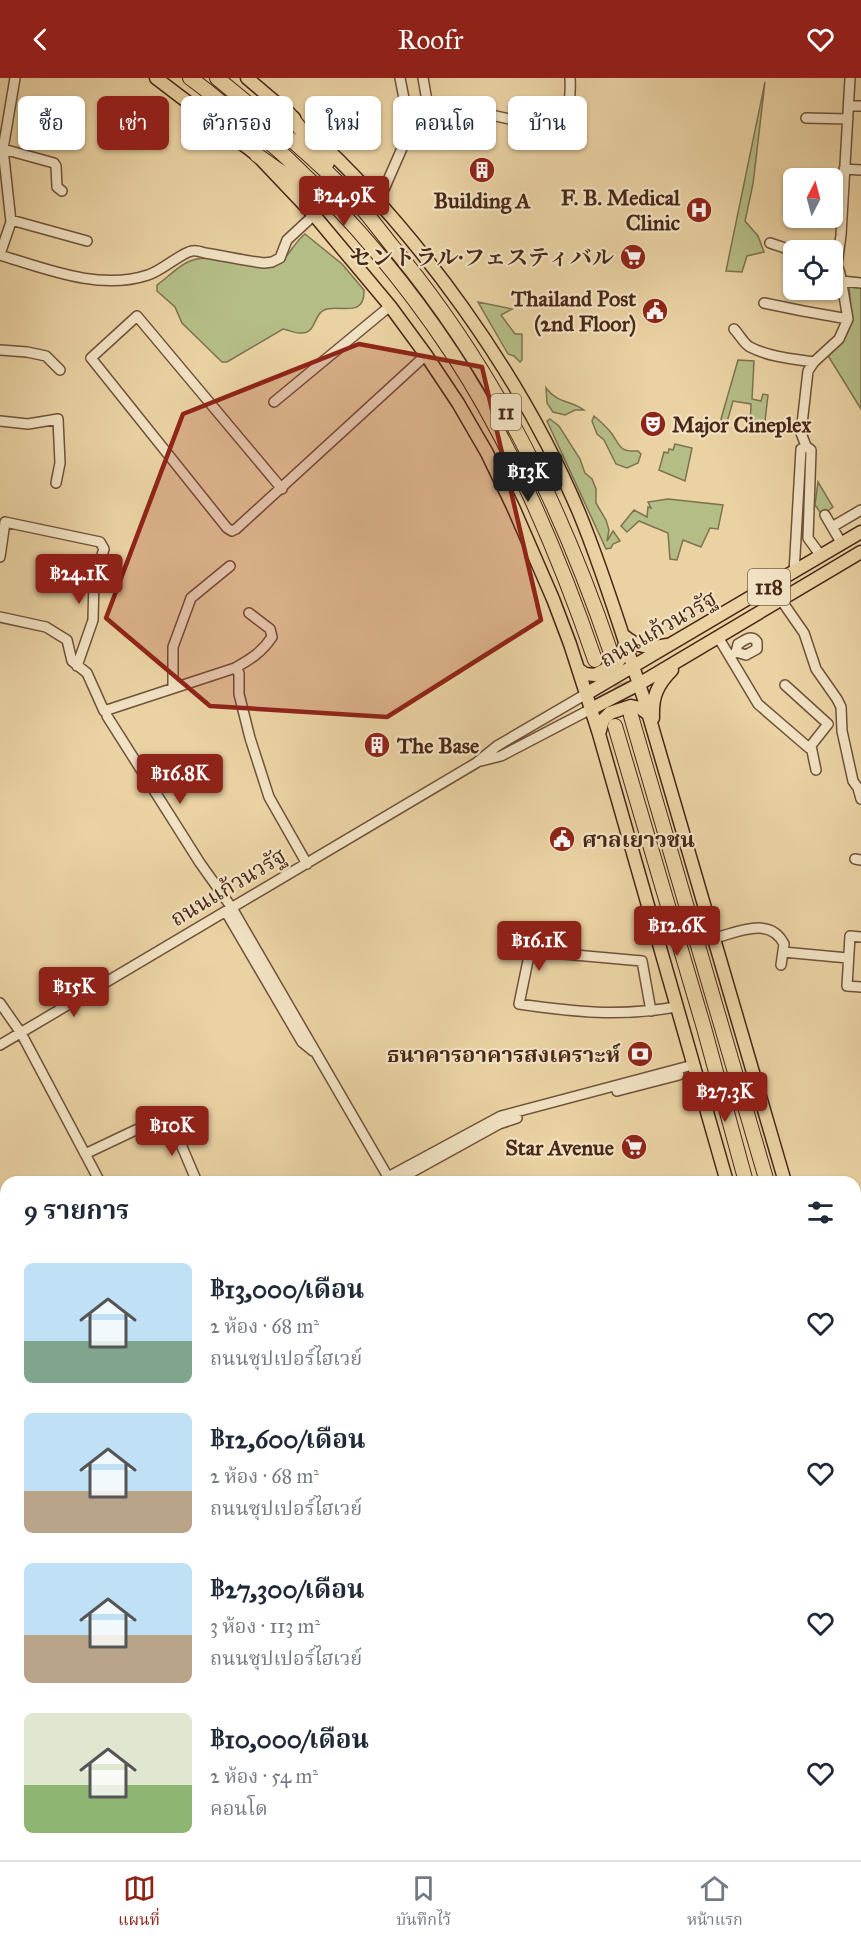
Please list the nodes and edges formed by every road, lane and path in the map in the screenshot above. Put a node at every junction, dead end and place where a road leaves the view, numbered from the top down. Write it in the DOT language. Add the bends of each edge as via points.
graph roads {
  1 [pos="15,78"];
  2 [pos="156,78"];
  3 [pos="190,78"];
  4 [pos="216,78"];
  5 [pos="247,78"];
  6 [pos="400,78"];
  7 [pos="423,78"];
  8 [pos="570,78"];
  9 [pos="849,78"];
  10 [pos="268,96"];
  11 [pos="849,106"];
  12 [pos="861,106"];
  13 [pos="293,118"];
  14 [pos="806,118"];
  15 [pos="848,119"];
  16 [pos="293,120"];
  17 [pos="2,155"];
  18 [pos="256,155"];
  19 [pos="844,169"];
  20 [pos="861,170"];
  21 [pos="62,190"];
  22 [pos="353,198"];
  23 [pos="378,203"];
  24 [pos="314,215"];
  25 [pos="11,220"];
  26 [pos="347,220"];
  27 [pos="837,240"];
  28 [pos="87,241"];
  29 [pos="770,243"];
  30 [pos="783,247"];
  31 [pos="0,255"];
  32 [pos="843,281"];
  33 [pos="861,283"];
  34 [pos="843,287"];
  35 [pos="764,303"];
  36 [pos="390,306"];
  37 [pos="848,319"];
  38 [pos="734,329"];
  39 [pos="0,350"];
  40 [pos="426,355"];
  41 [pos="814,362"];
  42 [pos="60,370"];
  43 [pos="274,402"];
  44 [pos="0,421"];
  45 [pos="806,446"];
  46 [pos="56,483"];
  47 [pos="282,489"];
  48 [pos="861,510"];
  49 [pos="825,515"];
  50 [pos="832,526"];
  51 [pos="861,532"];
  52 [pos="842,544"];
  53 [pos="861,552"];
  54 [pos="821,556"];
  55 [pos="0,557"];
  56 [pos="230,566"];
  57 [pos="794,573"];
  58 [pos="781,600"];
  59 [pos="249,613"];
  60 [pos="0,617"];
  61 [pos="718,637"];
  62 [pos="624,638"];
  63 [pos="678,642"];
  64 [pos="611,653"];
  65 [pos="688,655"];
  66 [pos="595,660"];
  67 [pos="77,666"];
  68 [pos="235,668"];
  69 [pos="634,668"];
  70 [pos="578,669"];
  71 [pos="639,684"];
  72 [pos="785,685"];
  73 [pos="173,688"];
  74 [pos="586,694"];
  75 [pos="591,709"];
  76 [pos="648,714"];
  77 [pos="107,716"];
  78 [pos="631,716"];
  79 [pos="615,726"];
  80 [pos="654,733"];
  81 [pos="599,734"];
  82 [pos="811,746"];
  83 [pos="476,763"];
  84 [pos="816,770"];
  85 [pos="861,799"];
  86 [pos="306,864"];
  87 [pos="229,910"];
  88 [pos="861,937"];
  89 [pos="715,938"];
  90 [pos="783,952"];
  91 [pos="848,958"];
  92 [pos="782,965"];
  93 [pos="861,987"];
  94 [pos="0,1003"];
  95 [pos="675,1007"];
  96 [pos="651,1011"];
  97 [pos="21,1033"];
  98 [pos="0,1045"];
  99 [pos="694,1068"];
  100 [pos="85,1154"];
  101 [pos="97,1176"];
  102 [pos="194,1176"];
  103 [pos="389,1176"];
  104 [pos="398,1176"];
  105 [pos="724,1176"];
  106 [pos="744,1176"];
  107 [pos="765,1176"];
  108 [pos="782,1176"];
  1 -- 17 [label="street"];
  2 -- 18 [label="main road"];
  3 -- 26 [label="highway, 11" via="291,162"];
  4 -- 22 [label="highway, 11" via="289,137"];
  5 -- 10 [label="main road"];
  6 -- 23 [label="street" via="409,124"];
  7 -- 8 [label="street" via="427,101 560,130 571,90"];
  9 -- 11 [label="street"];
  11 -- 12 [label="street"];
  11 -- 15 [label="street"];
  13 -- 23 [label="main road"];
  14 -- 15 [label="street"];
  15 -- 19 [label="street"];
  16 -- 22 [label="highway"];
  17 -- 21 [label="street" via="54,163 57,187"];
  17 -- 25 [label="street"];
  18 -- 24 [label="main road"];
  18 -- 26 [label="highway"];
  19 -- 20 [label="street"];
  19 -- 27 [label="street"];
  22 -- 64 [label="highway, 11" via="444,311 500,400 552,501"];
  23 -- 62 [label="main road" via="468,316 526,406 580,515"];
  24 -- 31 [label="street" via="287,240 280,258 272,262 191,251 146,276 100,280 57,273"];
  24 -- 36 [label="main road"];
  25 -- 28 [label="street"];
  25 -- 31 [label="street"];
  26 -- 66 [label="highway, 11" via="430,322 477,395 555,551"];
  29 -- 30 [label="street"];
  32 -- 33 [label="street"];
  34 -- 37 [label="street"];
  35 -- 37 [label="street"];
  36 -- 40 [label="main road"];
  36 -- 43 [label="street"];
  37 -- 41 [label="street" via="839,339"];
  38 -- 41 [label="street" via="748,347"];
  39 -- 42 [label="street" via="46,356"];
  40 -- 47 [label="street"];
  40 -- 70 [label="main road" via="487,453 564,625"];
  41 -- 45 [label="street" via="805,386 801,433"];
  44 -- 46 [label="street" via="28,424 58,419 60,463"];
  45 -- 54 [label="street" via="811,450 808,538"];
  45 -- 57 [label="street" via="801,449"];
  47 -- 47 [label="street" via="236,529 227,528 91,358 137,316"];
  48 -- 50 [label="street"];
  49 -- 50 [label="street"];
  50 -- 52 [label="street"];
  51 -- 52 [label="main road, ถนนแก้วนวรัฐ / 118"];
  52 -- 54 [label="main road, ถนนแก้วนวรัฐ / 118"];
  53 -- 58 [label="main road, ถนนแก้วนวรัฐ / 118"];
  54 -- 57 [label="main road, ถนนแก้วนวรัฐ / 118"];
  55 -- 67 [label="street" via="5,522 100,542 104,549 94,579 93,620"];
  56 -- 73 [label="street" via="191,598 173,646"];
  57 -- 63 [label="main road, ถนนแก้วนวรัฐ / 118"];
  58 -- 61 [label="main road, ถนนแก้วนวรัฐ / 118"];
  58 -- 85 [label="street" via="804,633 816,669 841,707 853,781"];
  59 -- 68 [label="street" via="270,628 272,637 254,658"];
  60 -- 67 [label="street" via="45,627 67,640 72,662"];
  61 -- 65 [label="main road, ถนนแก้วนวรัฐ / 118"];
  61 -- 82 [label="street" via="733,654 758,705 807,747"];
  62 -- 63 [label="main road" via="650,648"];
  62 -- 69 [label="main road"];
  62 -- 70 [label="main road" via="617,663 595,675"];
  63 -- 69 [label="main road, ถนนแก้วนวรัฐ / 118"];
  65 -- 71 [label="main road, ถนนแก้วนวรัฐ / 118"];
  65 -- 80 [label="main road" via="657,687"];
  67 -- 73 [label="street" via="87,673 105,711"];
  68 -- 73 [label="street"];
  68 -- 86 [label="street" via="250,738 269,797"];
  69 -- 71 [label="main road"];
  69 -- 74 [label="main road, ถนนแก้วนวรัฐ / 118"];
  70 -- 74 [label="main road"];
  71 -- 75 [label="main road, ถนนแก้วนวรัฐ / 118"];
  71 -- 76 [label="main road"];
  72 -- 82 [label="street" via="828,723"];
  74 -- 75 [label="main road"];
  74 -- 83 [label="street, ถนนแก้วนวรัฐ" via="497,746"];
  75 -- 81 [label="main road"];
  75 -- 83 [label="street, ถนนแก้วนวรัฐ" via="501,756"];
  76 -- 80 [label="main road"];
  76 -- 81 [label="main road" via="631,706 610,713"];
  77 -- 87 [label="street"];
  78 -- 107 [label="highway"];
  79 -- 106 [label="highway"];
  80 -- 89 [label="main road"];
  81 -- 95 [label="main road"];
  82 -- 84 [label="street"];
  83 -- 86 [label="street, ถนนแก้วนวรัฐ"];
  86 -- 87 [label="street, ถนนแก้วนวรัฐ"];
  87 -- 97 [label="street, ถนนแก้วนวรัฐ"];
  87 -- 103 [label="street"];
  88 -- 91 [label="street" via="850,936"];
  89 -- 90 [label="street" via="767,928 780,938"];
  89 -- 108 [label="main road"];
  90 -- 91 [label="street"];
  90 -- 92 [label="street"];
  91 -- 93 [label="street" via="847,986"];
  94 -- 97 [label="street"];
  95 -- 96 [label="street"];
  95 -- 99 [label="main road"];
  96 -- 96 [label="street" via="580,1013 519,1004 530,951 642,961"];
  97 -- 98 [label="street, ถนนแก้วนวรัฐ"];
  97 -- 100 [label="street"];
  99 -- 104 [label="street" via="501,1116"];
  99 -- 105 [label="main road"];
  100 -- 101 [label="street"];
  100 -- 102 [label="street" via="167,1117"];
}
